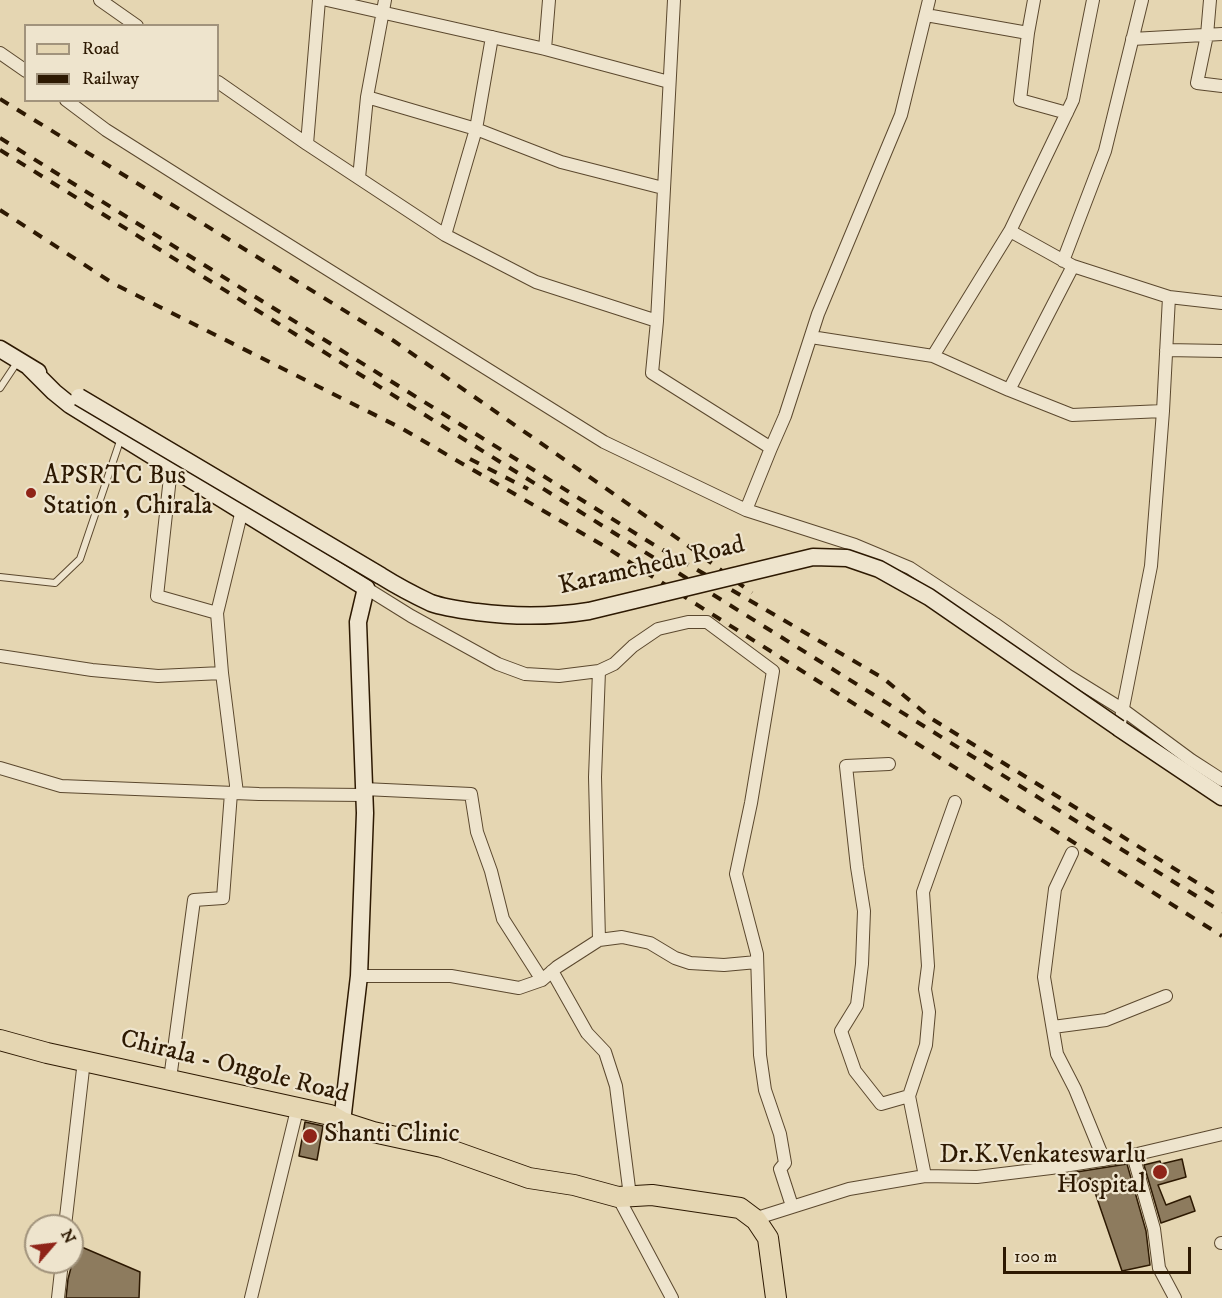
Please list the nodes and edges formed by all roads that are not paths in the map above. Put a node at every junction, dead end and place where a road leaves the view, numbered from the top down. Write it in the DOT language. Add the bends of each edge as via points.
graph roads {
  1 [pos="101,0"];
  2 [pos="319,0"];
  3 [pos="327,0"];
  4 [pos="385,0"];
  5 [pos="549,0"];
  6 [pos="674,0"];
  7 [pos="929,0"];
  8 [pos="1034,0"];
  9 [pos="1094,0"];
  10 [pos="1142,0"];
  11 [pos="1210,0"];
  12 [pos="383,13"];
  13 [pos="926,15"];
  14 [pos="133,24"];
  15 [pos="1028,33"];
  16 [pos="1222,34"];
  17 [pos="1207,35"];
  18 [pos="492,37"];
  19 [pos="1132,39"];
  20 [pos="546,49"];
  21 [pos="0,53"];
  22 [pos="24,70"];
  23 [pos="669,82"];
  24 [pos="219,83"];
  25 [pos="1222,86"];
  26 [pos="367,97"];
  27 [pos="69,102"];
  28 [pos="1067,113"];
  29 [pos="476,129"];
  30 [pos="307,144"];
  31 [pos="359,178"];
  32 [pos="663,188"];
  33 [pos="1010,231"];
  34 [pos="445,235"];
  35 [pos="1068,264"];
  36 [pos="1169,297"];
  37 [pos="1222,303"];
  38 [pos="657,321"];
  39 [pos="811,337"];
  40 [pos="0,349"];
  41 [pos="1166,350"];
  42 [pos="1222,351"];
  43 [pos="933,356"];
  44 [pos="23,363"];
  45 [pos="0,388"];
  46 [pos="1009,390"];
  47 [pos="1163,411"];
  48 [pos="121,438"];
  49 [pos="771,448"];
  50 [pos="171,468"];
  51 [pos="242,510"];
  52 [pos="746,510"];
  53 [pos="0,577"];
  54 [pos="366,588"];
  55 [pos="217,613"];
  56 [pos="0,656"];
  57 [pos="599,671"];
  58 [pos="222,673"];
  59 [pos="1122,709"];
  60 [pos="1119,728"];
  61 [pos="889,764"];
  62 [pos="0,768"];
  63 [pos="1222,780"];
  64 [pos="364,792"];
  65 [pos="234,793"];
  66 [pos="1222,797"];
  67 [pos="955,802"];
  68 [pos="1072,853"];
  69 [pos="599,940"];
  70 [pos="757,962"];
  71 [pos="552,971"];
  72 [pos="359,976"];
  73 [pos="542,980"];
  74 [pos="1166,996"];
  75 [pos="1053,1027"];
  76 [pos="0,1040"];
  77 [pos="0,1049"];
  78 [pos="83,1069"];
  79 [pos="170,1079"];
  80 [pos="909,1096"];
  81 [pos="295,1118"];
  82 [pos="342,1122"];
  83 [pos="1222,1134"];
  84 [pos="1133,1155"];
  85 [pos="1104,1160"];
  86 [pos="925,1176"];
  87 [pos="624,1197"];
  88 [pos="792,1206"];
  89 [pos="66,1214"];
  90 [pos="754,1219"];
  91 [pos="61,1274"];
  92 [pos="58,1298"];
  93 [pos="251,1298"];
  94 [pos="672,1298"];
  95 [pos="776,1298"];
  96 [pos="1175,1298"];
  1 -- 14 [label="street"];
  2 -- 30 [label="street"];
  3 -- 12 [label="street"];
  4 -- 12 [label="street"];
  5 -- 20 [label="street"];
  6 -- 23 [label="street"];
  7 -- 13 [label="street"];
  8 -- 15 [label="street"];
  9 -- 28 [label="street"];
  10 -- 19 [label="street"];
  11 -- 17 [label="street"];
  12 -- 18 [label="street"];
  12 -- 26 [label="street"];
  13 -- 15 [label="street"];
  13 -- 39 [label="street" via="901,115"];
  15 -- 28 [label="street" via="1020,100"];
  16 -- 17 [label="street"];
  17 -- 19 [label="street"];
  17 -- 25 [label="street" via="1197,83"];
  18 -- 20 [label="street"];
  18 -- 29 [label="street"];
  19 -- 35 [label="street" via="1105,151"];
  20 -- 23 [label="street"];
  21 -- 22 [label="street"];
  23 -- 32 [label="street"];
  24 -- 30 [label="street"];
  26 -- 29 [label="street"];
  26 -- 31 [label="street"];
  27 -- 52 [label="street" via="106,130 604,441"];
  28 -- 33 [label="street"];
  29 -- 32 [label="street" via="561,162"];
  29 -- 34 [label="street"];
  30 -- 31 [label="street"];
  31 -- 34 [label="street"];
  32 -- 38 [label="street"];
  33 -- 35 [label="street"];
  33 -- 43 [label="street"];
  34 -- 38 [label="street" via="536,282"];
  35 -- 36 [label="street"];
  35 -- 46 [label="street"];
  36 -- 37 [label="street"];
  36 -- 41 [label="street"];
  38 -- 49 [label="street" via="652,373"];
  39 -- 43 [label="street"];
  39 -- 49 [label="street"];
  40 -- 44 [label="street"];
  41 -- 42 [label="street"];
  41 -- 47 [label="street"];
  43 -- 46 [label="street"];
  44 -- 45 [label="lane"];
  44 -- 48 [label="street" via="70,405"];
  44 -- 60 [label="street, Karamchedu Road, bridge" via="433,604 490,614 559,616 813,557 848,558 879,569 929,597"];
  46 -- 47 [label="street" via="1072,415"];
  47 -- 59 [label="street" via="1150,566"];
  48 -- 50 [label="street"];
  48 -- 53 [label="lane" via="80,559 55,583"];
  49 -- 52 [label="street"];
  50 -- 51 [label="street"];
  50 -- 55 [label="street" via="157,596"];
  51 -- 54 [label="street"];
  51 -- 55 [label="street"];
  52 -- 59 [label="street" via="855,545 910,568"];
  54 -- 57 [label="street" via="498,664 525,674 559,676"];
  54 -- 64 [label="street" via="358,622"];
  55 -- 58 [label="street"];
  56 -- 58 [label="street" via="158,676"];
  57 -- 69 [label="street" via="595,777"];
  57 -- 70 [label="street" via="658,629 688,621 707,622 773,671 736,874"];
  58 -- 65 [label="street"];
  59 -- 60 [label="street"];
  59 -- 63 [label="street"];
  60 -- 66 [label="street, Karamchedu Road"];
  61 -- 80 [label="street" via="846,766 864,911 857,1005 841,1031 855,1071 881,1104"];
  62 -- 65 [label="street" via="61,786"];
  64 -- 65 [label="street"];
  64 -- 72 [label="street"];
  64 -- 73 [label="street" via="471,794 477,832 503,919"];
  65 -- 79 [label="street" via="223,898 194,900"];
  67 -- 80 [label="street" via="923,892 929,1012 926,1045"];
  68 -- 75 [label="street" via="1055,889 1044,977"];
  69 -- 70 [label="street" via="622,937 650,943 690,963"];
  69 -- 71 [label="street"];
  70 -- 88 [label="street" via="765,1090 780,1134 785,1163 780,1169"];
  71 -- 73 [label="street"];
  71 -- 87 [label="street" via="586,1033 605,1052 616,1086"];
  72 -- 73 [label="street" via="451,976 519,988"];
  72 -- 82 [label="street"];
  74 -- 75 [label="street" via="1106,1020"];
  75 -- 85 [label="street" via="1057,1054"];
  76 -- 79 [label="main road, Chirala - Ongole Road"];
  77 -- 78 [label="main road"];
  78 -- 81 [label="main road"];
  78 -- 89 [label="street"];
  79 -- 82 [label="main road, Chirala - Ongole Road" via="330,1115"];
  80 -- 86 [label="street"];
  81 -- 82 [label="main road" via="328,1126"];
  81 -- 93 [label="street"];
  82 -- 87 [label="main road, Chirala - Ongole Road" via="441,1147 529,1178"];
  83 -- 84 [label="street"];
  84 -- 85 [label="street"];
  84 -- 96 [label="street" via="1154,1229 1159,1268"];
  85 -- 86 [label="street" via="977,1177"];
  86 -- 88 [label="street" via="849,1189"];
  87 -- 90 [label="main road, Chirala - Ongole Road" via="652,1195 740,1208"];
  87 -- 94 [label="street"];
  88 -- 90 [label="street"];
  90 -- 95 [label="main road" via="768,1238"];
  91 -- 92 [label="street"];
}
